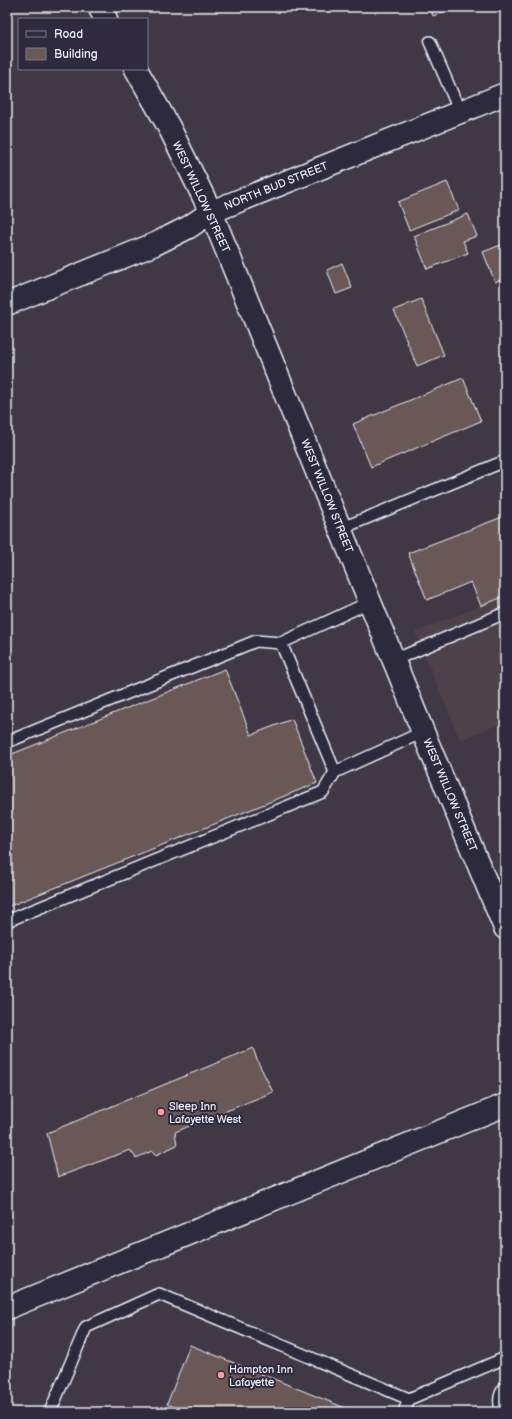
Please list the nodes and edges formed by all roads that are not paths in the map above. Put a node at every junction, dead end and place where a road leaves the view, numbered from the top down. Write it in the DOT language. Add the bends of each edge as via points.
graph roads {
  1 [pos="99,7"];
  2 [pos="105,18"];
  3 [pos="430,42"];
  4 [pos="137,70"];
  5 [pos="505,94"];
  6 [pos="460,112"];
  7 [pos="211,212"];
  8 [pos="7,304"];
  9 [pos="505,461"];
  10 [pos="340,529"];
  11 [pos="370,602"];
  12 [pos="505,613"];
  13 [pos="282,643"];
  14 [pos="394,660"];
  15 [pos="423,732"];
  16 [pos="7,742"];
  17 [pos="335,772"];
  18 [pos="7,921"];
  19 [pos="505,928"];
  20 [pos="505,1105"];
  21 [pos="7,1308"];
  22 [pos="505,1358"];
  23 [pos="505,1387"];
  24 [pos="409,1399"];
  25 [pos="50,1412"];
  26 [pos="404,1412"];
  27 [pos="502,1412"];
  1 -- 2 [label="street"];
  3 -- 6 [label="lane"];
  4 -- 7 [label="street, WEST WILLOW STREET" via="170,129"];
  5 -- 6 [label="street, NORTH BUD STREET"];
  6 -- 7 [label="street, NORTH BUD STREET"];
  7 -- 8 [label="street, NORTH BUD STREET" via="189,227 155,244"];
  7 -- 10 [label="street, WEST WILLOW STREET"];
  9 -- 10 [label="lane"];
  10 -- 11 [label="street, WEST WILLOW STREET"];
  11 -- 13 [label="lane"];
  11 -- 14 [label="street, WEST WILLOW STREET"];
  12 -- 14 [label="lane"];
  13 -- 16 [label="lane" via="256,641"];
  13 -- 17 [label="lane"];
  14 -- 15 [label="street, WEST WILLOW STREET"];
  15 -- 17 [label="lane"];
  15 -- 19 [label="street, WEST WILLOW STREET"];
  17 -- 18 [label="lane" via="323,792"];
  20 -- 21 [label="street"];
  22 -- 24 [label="lane"];
  23 -- 27 [label="lane" via="500,1393"];
  24 -- 25 [label="lane" via="159,1294 86,1327"];
  24 -- 26 [label="lane"];
}
